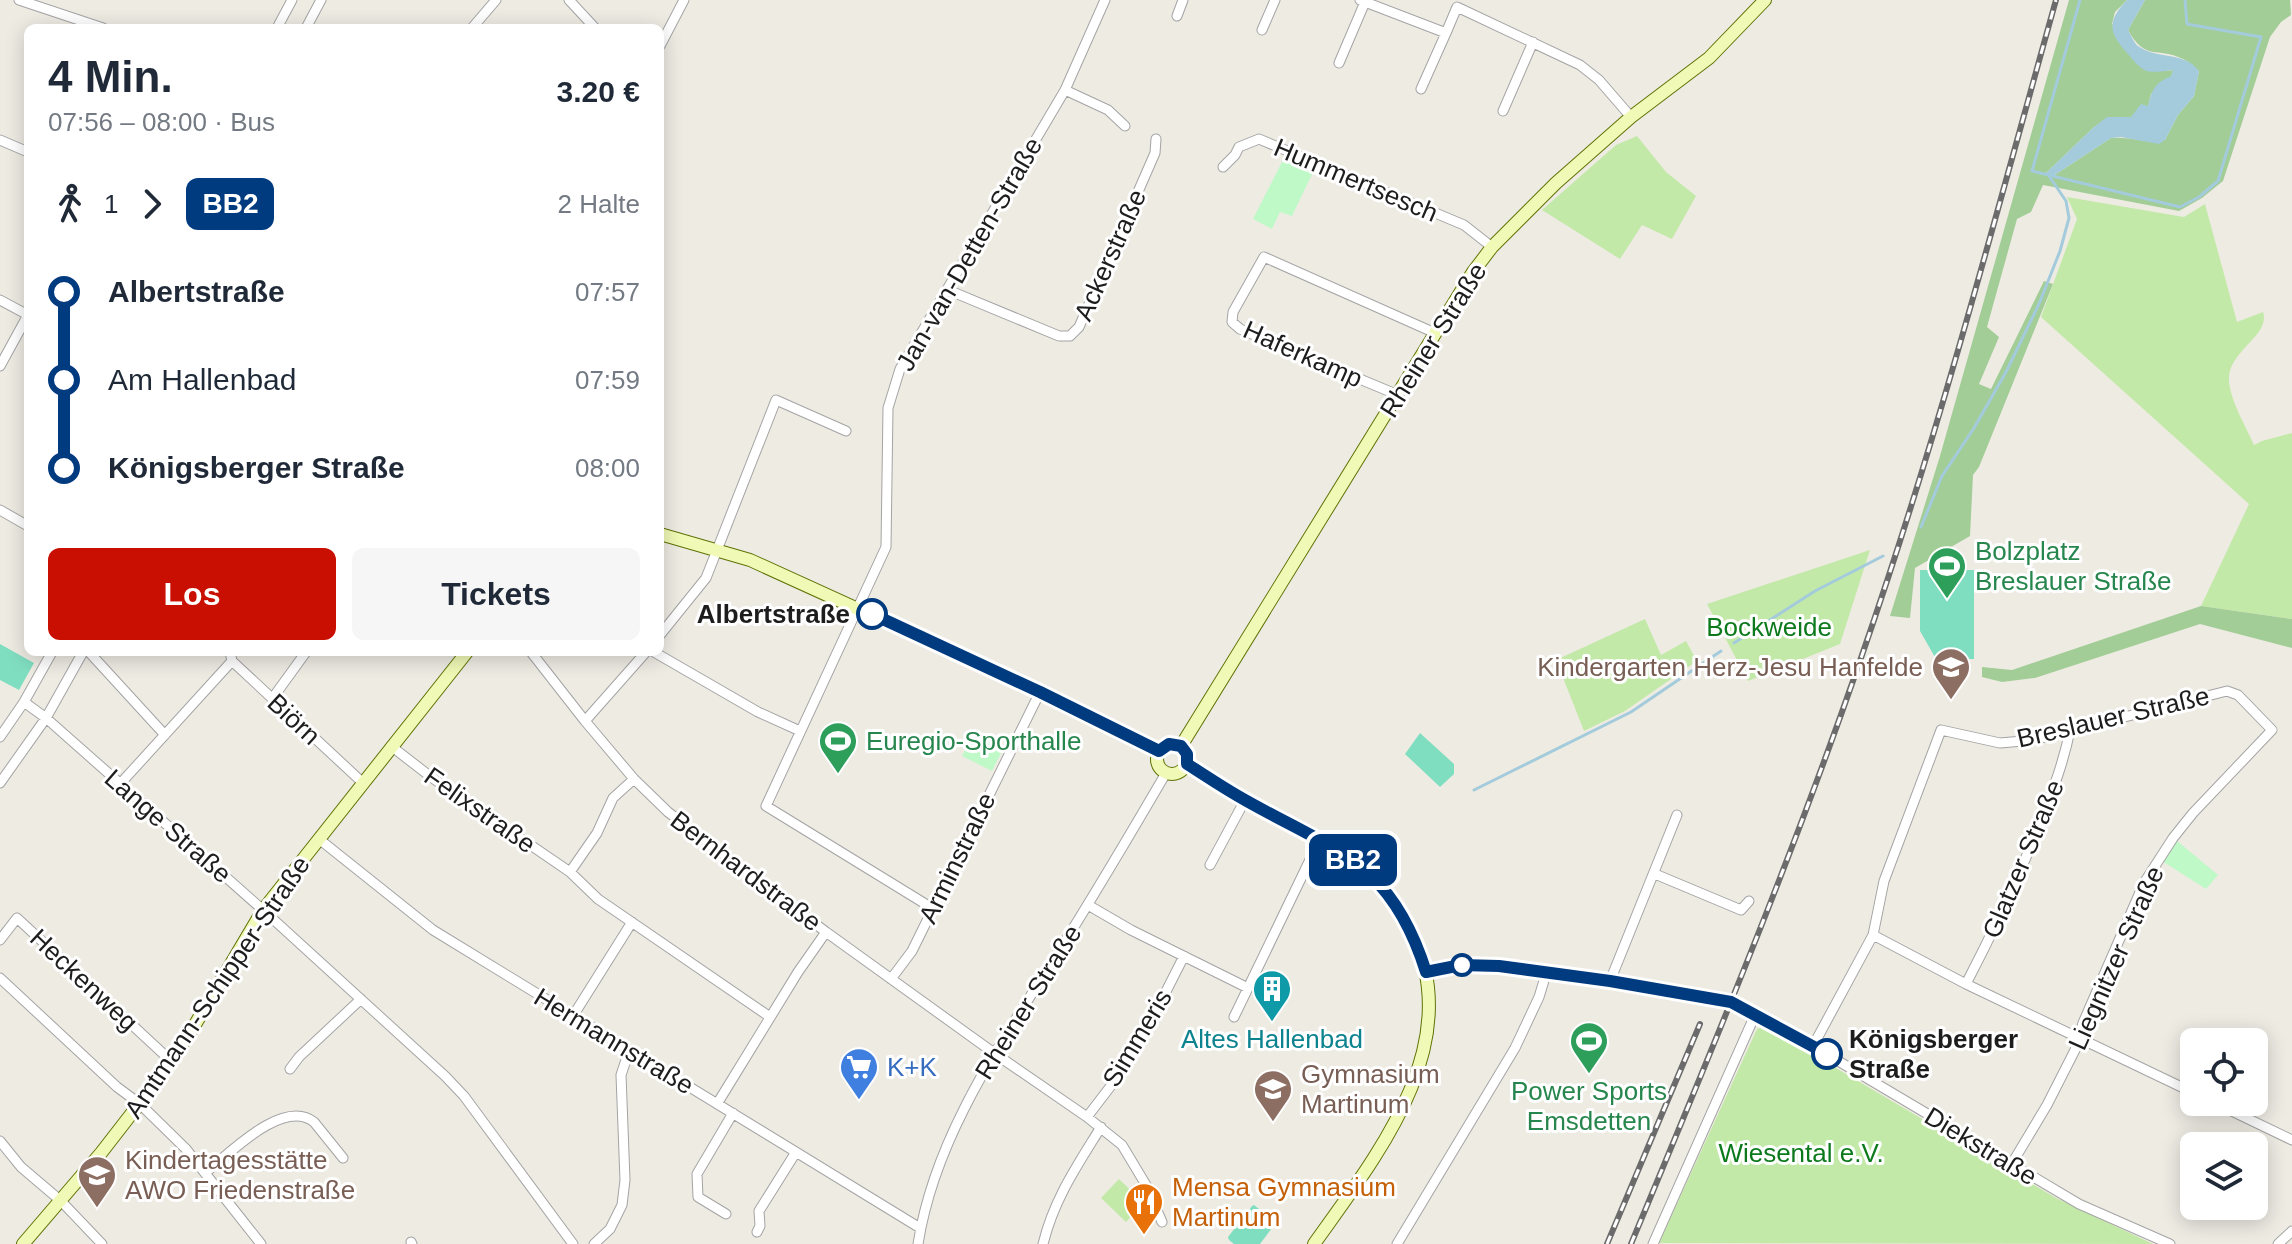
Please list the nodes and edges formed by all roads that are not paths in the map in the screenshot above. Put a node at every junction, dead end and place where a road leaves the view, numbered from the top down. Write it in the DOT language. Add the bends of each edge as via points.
graph roads {
  1 [pos="19,0"];
  2 [pos="292,0"];
  3 [pos="321,0"];
  4 [pos="496,0"];
  5 [pos="569,0"];
  6 [pos="684,0"];
  7 [pos="1105,0"];
  8 [pos="1183,0"];
  9 [pos="1275,0"];
  10 [pos="1765,0"];
  11 [pos="1362,1"];
  12 [pos="1177,16"];
  13 [pos="91,24"];
  14 [pos="279,24"];
  15 [pos="308,24"];
  16 [pos="475,24"];
  17 [pos="591,24"];
  18 [pos="1262,30"];
  19 [pos="1446,33"];
  20 [pos="664,38"];
  21 [pos="1533,42"];
  22 [pos="1339,63"];
  23 [pos="1421,89"];
  24 [pos="1065,90"];
  25 [pos="1503,111"];
  26 [pos="1631,117"];
  27 [pos="1125,126"];
  28 [pos="1156,139"];
  29 [pos="0,140"];
  30 [pos="24,150"];
  31 [pos="1223,167"];
  32 [pos="1492,247"];
  33 [pos="948,290"];
  34 [pos="0,300"];
  35 [pos="24,313"];
  36 [pos="24,322"];
  37 [pos="1435,333"];
  38 [pos="0,366"];
  39 [pos="1398,395"];
  40 [pos="846,431"];
  41 [pos="0,510"];
  42 [pos="24,524"];
  43 [pos="664,535"];
  44 [pos="718,550"];
  45 [pos="858,607"];
  46 [pos="664,630"];
  47 [pos="50,656"];
  48 [pos="84,656"];
  49 [pos="90,656"];
  50 [pos="303,656"];
  51 [pos="464,656"];
  52 [pos="534,656"];
  53 [pos="642,656"];
  54 [pos="661,656"];
  55 [pos="231,657"];
  56 [pos="1040,692"];
  57 [pos="272,699"];
  58 [pos="24,702"];
  59 [pos="46,718"];
  60 [pos="585,721"];
  61 [pos="2070,730"];
  62 [pos="2272,730"];
  63 [pos="800,731"];
  64 [pos="165,735"];
  65 [pos="0,737"];
  66 [pos="391,746"];
  67 [pos="1181,746"];
  68 [pos="1159,751"];
  69 [pos="1187,764"];
  70 [pos="1166,773"];
  71 [pos="634,779"];
  72 [pos="0,783"];
  73 [pos="363,783"];
  74 [pos="120,784"];
  75 [pos="1245,800"];
  76 [pos="1677,815"];
  77 [pos="319,839"];
  78 [pos="1320,839"];
  79 [pos="1210,865"];
  80 [pos="570,872"];
  81 [pos="1655,874"];
  82 [pos="1749,901"];
  83 [pos="1088,905"];
  84 [pos="932,908"];
  85 [pos="263,910"];
  86 [pos="632,922"];
  87 [pos="826,932"];
  88 [pos="1873,935"];
  89 [pos="0,940"];
  90 [pos="1184,956"];
  91 [pos="1426,972"];
  92 [pos="1546,974"];
  93 [pos="0,978"];
  94 [pos="891,979"];
  95 [pos="1610,981"];
  96 [pos="1966,984"];
  97 [pos="1248,988"];
  98 [pos="361,999"];
  99 [pos="1755,1015"];
  100 [pos="573,1016"];
  101 [pos="770,1017"];
  102 [pos="1234,1017"];
  103 [pos="2079,1038"];
  104 [pos="1813,1046"];
  105 [pos="629,1051"];
  106 [pos="994,1053"];
  107 [pos="171,1061"];
  108 [pos="290,1069"];
  109 [pos="2180,1086"];
  110 [pos="140,1104"];
  111 [pos="717,1104"];
  112 [pos="733,1113"];
  113 [pos="2242,1116"];
  114 [pos="1087,1117"];
  115 [pos="1101,1127"];
  116 [pos="2292,1140"];
  117 [pos="0,1141"];
  118 [pos="796,1152"];
  119 [pos="343,1158"];
  120 [pos="2011,1165"];
  121 [pos="205,1173"];
  122 [pos="61,1201"];
  123 [pos="726,1214"];
  124 [pos="1162,1222"];
  125 [pos="920,1228"];
  126 [pos="2292,1231"];
  127 [pos="757,1232"];
  128 [pos="23,1244"];
  129 [pos="102,1244"];
  130 [pos="261,1244"];
  131 [pos="573,1244"];
  132 [pos="594,1244"];
  133 [pos="918,1244"];
  134 [pos="1043,1244"];
  135 [pos="1314,1244"];
  136 [pos="1397,1244"];
  137 [pos="1653,1244"];
  138 [pos="2170,1244"];
  139 [pos="2278,1244"];
  1 -- 13 [label="street"];
  2 -- 14 [label="street"];
  3 -- 15 [label="street"];
  4 -- 16 [label="street"];
  5 -- 17 [label="street"];
  6 -- 20 [label="street"];
  7 -- 24 [label="street, Jan-van-Detten-Straße"];
  8 -- 12 [label="street"];
  9 -- 18 [label="street"];
  10 -- 26 [label="street, Rheiner Straße" via="1709,58"];
  11 -- 19 [label="street"];
  11 -- 22 [label="street"];
  19 -- 21 [label="street" via="1457,7"];
  19 -- 23 [label="street"];
  21 -- 25 [label="street"];
  21 -- 26 [label="street" via="1580,65"];
  24 -- 27 [label="street" via="1108,110"];
  24 -- 33 [label="street, Jan-van-Detten-Straße"];
  26 -- 32 [label="street, Rheiner Straße"];
  28 -- 33 [label="street, Ackerstraße" via="1155,153 1096,290 1070,336"];
  29 -- 30 [label="street"];
  31 -- 32 [label="street, Hummertsesch" via="1239,147 1259,139 1464,225"];
  32 -- 37 [label="street, Rheiner Straße"];
  33 -- 45 [label="street, Jan-van-Detten-Straße" via="910,349 888,408 886,547"];
  34 -- 35 [label="street"];
  36 -- 38 [label="street"];
  37 -- 39 [label="street, Rheiner Straße"];
  37 -- 39 [label="street, Haferkamp" via="1264,257 1232,322"];
  39 -- 67 [label="street, Rheiner Straße"];
  40 -- 44 [label="street" via="776,400"];
  41 -- 42 [label="street"];
  43 -- 44 [label="street"];
  44 -- 45 [label="street"];
  44 -- 46 [label="street" via="706,578"];
  45 -- 56 [label="street"];
  45 -- 63 [label="street"];
  47 -- 58 [label="street"];
  48 -- 59 [label="street"];
  49 -- 64 [label="street"];
  50 -- 57 [label="street"];
  51 -- 66 [label="street, Amtmann-Schipper-Straße"];
  52 -- 60 [label="street, Bernhardstraße"];
  53 -- 60 [label="street"];
  54 -- 63 [label="street"];
  55 -- 57 [label="street, Biörn"];
  55 -- 64 [label="street"];
  56 -- 68 [label="street"];
  56 -- 84 [label="street, Arminstraße"];
  57 -- 73 [label="street, Biörn"];
  58 -- 59 [label="street, Lange Straße"];
  58 -- 65 [label="street"];
  59 -- 72 [label="street"];
  59 -- 74 [label="street, Lange Straße"];
  60 -- 71 [label="street, Bernhardstraße"];
  61 -- 62 [label="street, Breslauer Straße" via="2227,691 2238,695"];
  61 -- 88 [label="street, Breslauer Straße" via="2000,743 1941,730 1884,881"];
  61 -- 96 [label="street, Glatzer Straße" via="2063,765 2023,866"];
  62 -- 103 [label="street, Liegnitzer Straße" via="2193,813 2144,883"];
  63 -- 84 [label="street" via="766,806"];
  64 -- 74 [label="street"];
  66 -- 73 [label="street, Amtmann-Schipper-Straße"];
  66 -- 80 [label="street, Felixstraße"];
  67 -- 68 [label="street" via="1169,744"];
  67 -- 69 [label="street"];
  68 -- 70 [label="street" via="1157,764"];
  69 -- 70 [label="street" via="1178,774"];
  69 -- 75 [label="street"];
  70 -- 83 [label="street, Rheiner Straße"];
  71 -- 80 [label="street" via="613,798"];
  71 -- 87 [label="street, Bernhardstraße" via="668,812"];
  73 -- 77 [label="street, Amtmann-Schipper-Straße"];
  74 -- 85 [label="street, Lange Straße"];
  75 -- 78 [label="street"];
  75 -- 79 [label="street"];
  76 -- 81 [label="street"];
  77 -- 85 [label="street, Amtmann-Schipper-Straße"];
  77 -- 100 [label="street, Hermannstraße" via="433,930"];
  78 -- 91 [label="street" via="1355,861 1387,891 1409,924"];
  78 -- 97 [label="street"];
  80 -- 86 [label="street, Felixstraße"];
  81 -- 82 [label="street" via="1741,910"];
  81 -- 95 [label="street"];
  83 -- 90 [label="street"];
  83 -- 106 [label="street, Rheiner Straße"];
  84 -- 94 [label="street, Arminstraße" via="912,951"];
  85 -- 98 [label="street, Lange Straße"];
  85 -- 107 [label="street, Amtmann-Schipper-Straße"];
  86 -- 100 [label="street"];
  86 -- 101 [label="street, Felixstraße"];
  87 -- 94 [label="street, Bernhardstraße"];
  87 -- 101 [label="street"];
  88 -- 96 [label="street"];
  88 -- 104 [label="street"];
  89 -- 107 [label="street, Heckenweg" via="17,918"];
  90 -- 97 [label="street"];
  90 -- 114 [label="street, Simmeris" via="1120,1074"];
  91 -- 92 [label="street, Diekstraße" via="1476,965"];
  91 -- 135 [label="street" via="1426,1036 1412,1085 1378,1153"];
  92 -- 95 [label="street, Diekstraße"];
  92 -- 136 [label="street" via="1515,1048"];
  93 -- 110 [label="street"];
  94 -- 106 [label="street, Bernhardstraße"];
  95 -- 99 [label="street, Diekstraße" via="1731,1002"];
  96 -- 103 [label="street"];
  97 -- 102 [label="street"];
  98 -- 108 [label="street"];
  98 -- 131 [label="street, Lange Straße" via="464,1096"];
  99 -- 104 [label="street, Diekstraße"];
  99 -- 137 [label="street"];
  100 -- 105 [label="street, Hermannstraße"];
  101 -- 111 [label="street"];
  103 -- 109 [label="street"];
  103 -- 120 [label="street, Liegnitzer Straße"];
  104 -- 120 [label="street, Diekstraße"];
  105 -- 111 [label="street, Hermannstraße"];
  105 -- 132 [label="street" via="621,1075 622,1205 610,1229"];
  106 -- 114 [label="street, Bernhardstraße"];
  106 -- 125 [label="street, Rheiner Straße" via="948,1142"];
  107 -- 110 [label="street, Amtmann-Schipper-Straße"];
  110 -- 121 [label="street"];
  110 -- 122 [label="street, Amtmann-Schipper-Straße"];
  111 -- 112 [label="street, Hermannstraße"];
  112 -- 118 [label="street, Hermannstraße"];
  112 -- 123 [label="street" via="697,1174 698,1197"];
  113 -- 116 [label="street"];
  114 -- 115 [label="street, Bernhardstraße"];
  115 -- 124 [label="street, Bernhardstraße" via="1133,1160"];
  115 -- 134 [label="street" via="1053,1208"];
  117 -- 122 [label="street"];
  118 -- 125 [label="street, Hermannstraße"];
  118 -- 127 [label="street" via="759,1211"];
  119 -- 121 [label="street" via="314,1122 298,1115 266,1124"];
  120 -- 138 [label="street, Diekstraße" via="2079,1204"];
  121 -- 130 [label="street"];
  122 -- 128 [label="street, Amtmann-Schipper-Straße"];
  122 -- 129 [label="street"];
  125 -- 133 [label="street, Rheiner Straße"];
  126 -- 139 [label="street"];
}
